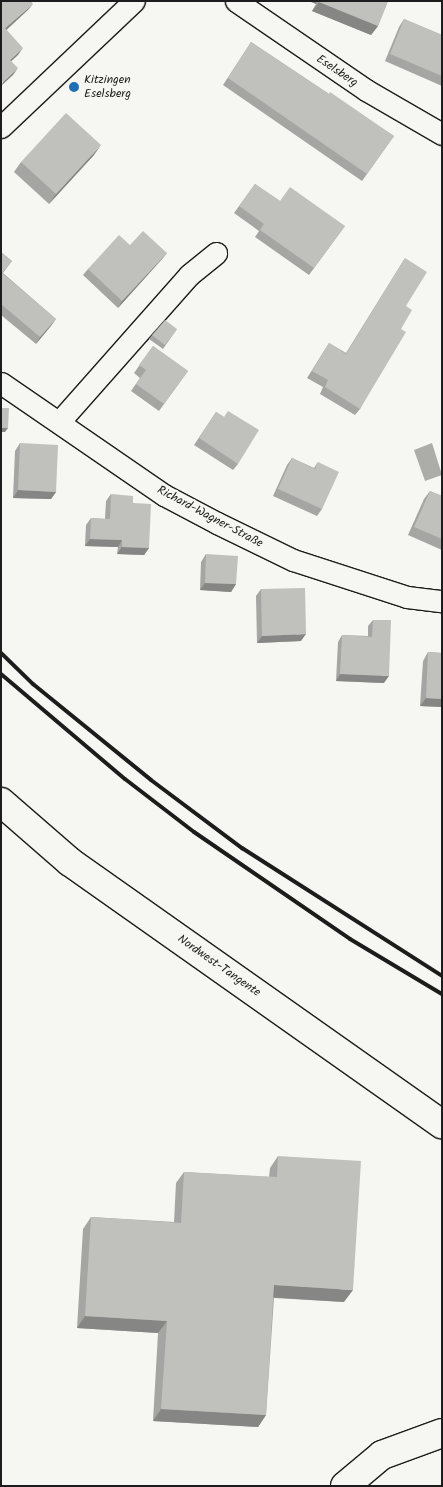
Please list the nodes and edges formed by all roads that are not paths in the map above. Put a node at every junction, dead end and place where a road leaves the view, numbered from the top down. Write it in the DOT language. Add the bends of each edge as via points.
graph roads {
  1 [pos="134,1"];
  2 [pos="236,1"];
  3 [pos="1,127"];
  4 [pos="442,134"];
  5 [pos="216,253"];
  6 [pos="1,383"];
  7 [pos="59,422"];
  8 [pos="442,601"];
  9 [pos="1,802"];
  10 [pos="442,1124"];
  11 [pos="442,1433"];
  12 [pos="346,1486"];
  1 -- 3 [label="street"];
  2 -- 4 [label="street, Eselsberg" via="366,90"];
  5 -- 7 [label="street" via="189,275"];
  6 -- 7 [label="street, Richard-Wagner-Straße"];
  7 -- 8 [label="street, Richard-Wagner-Straße" via="164,495 293,560 407,597"];
  9 -- 10 [label="main road, Nordwest-Tangente" via="70,862"];
  11 -- 12 [label="main road" via="382,1456"];
}
